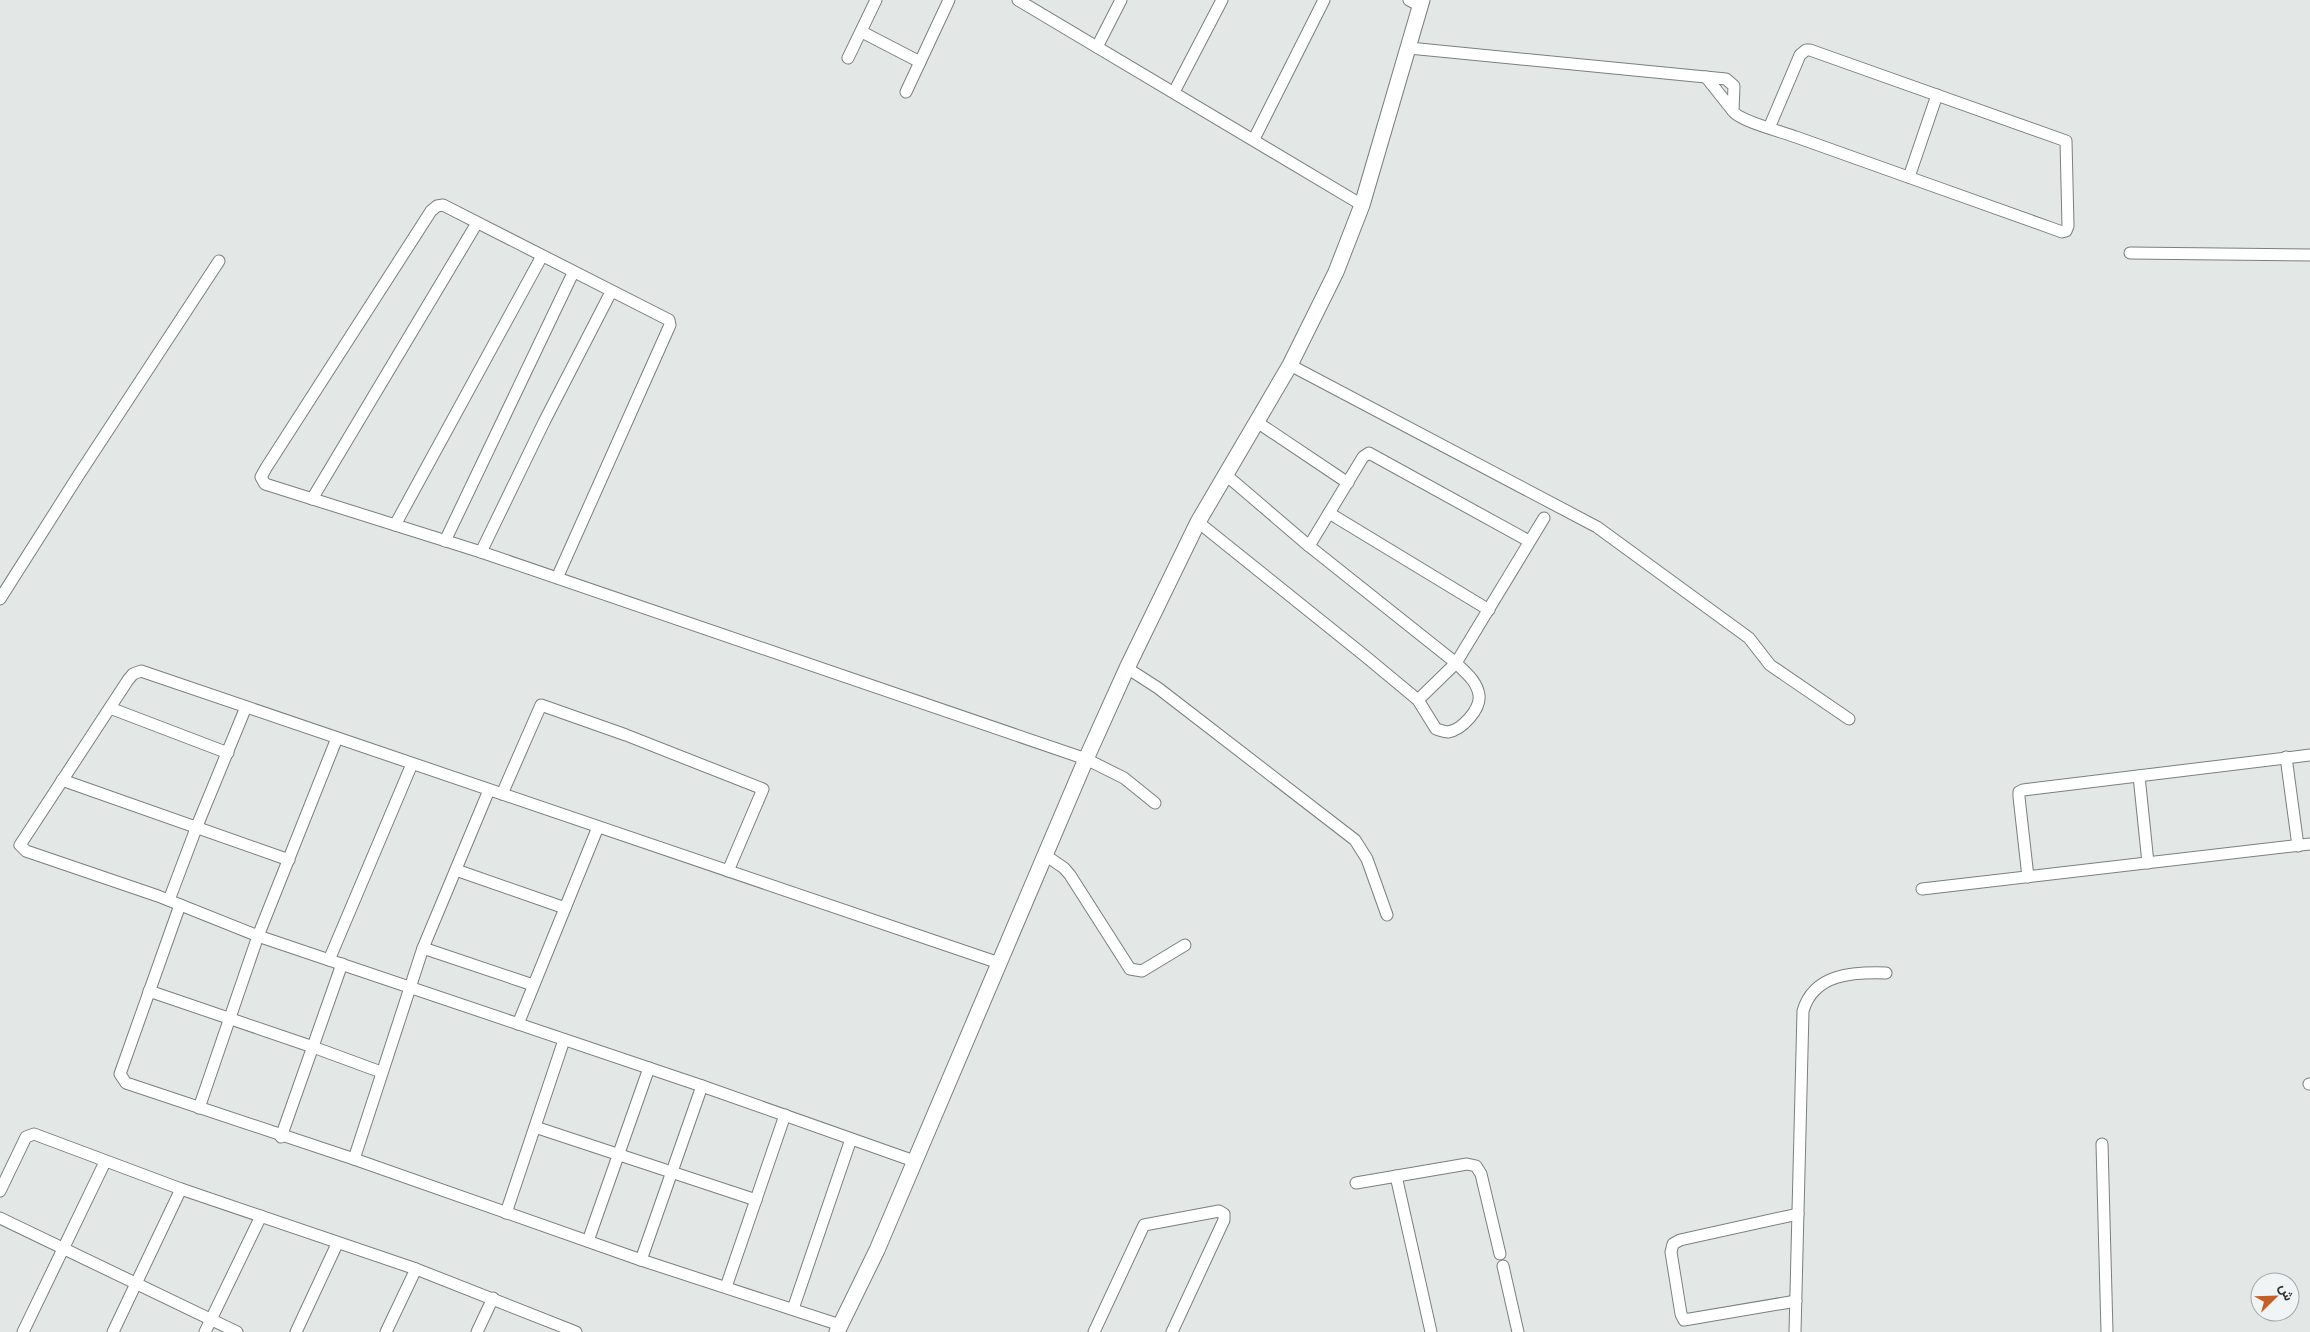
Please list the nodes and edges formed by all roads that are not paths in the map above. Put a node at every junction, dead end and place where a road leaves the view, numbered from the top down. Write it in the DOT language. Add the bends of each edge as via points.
graph roads {
  1 [pos="876,0"];
  2 [pos="948,0"];
  3 [pos="1018,0"];
  4 [pos="1042,0"];
  5 [pos="1121,0"];
  6 [pos="1222,0"];
  7 [pos="1324,0"];
  8 [pos="1417,2"];
  9 [pos="1037,11"];
  10 [pos="862,32"];
  11 [pos="1097,46"];
  12 [pos="1409,48"];
  13 [pos="848,58"];
  14 [pos="920,62"];
  15 [pos="1706,77"];
  16 [pos="906,92"];
  17 [pos="1174,92"];
  18 [pos="1937,95"];
  19 [pos="1733,112"];
  20 [pos="1769,128"];
  21 [pos="1254,139"];
  22 [pos="1909,177"];
  23 [pos="1362,205"];
  24 [pos="476,223"];
  25 [pos="2130,253"];
  26 [pos="2310,255"];
  27 [pos="542,256"];
  28 [pos="219,261"];
  29 [pos="573,272"];
  30 [pos="611,292"];
  31 [pos="1290,365"];
  32 [pos="1257,422"];
  33 [pos="1226,475"];
  34 [pos="1348,482"];
  35 [pos="312,499"];
  36 [pos="1329,513"];
  37 [pos="1544,518"];
  38 [pos="1198,522"];
  39 [pos="395,525"];
  40 [pos="446,541"];
  41 [pos="1529,541"];
  42 [pos="1309,546"];
  43 [pos="481,552"];
  44 [pos="557,578"];
  45 [pos="0,598"];
  46 [pos="1489,610"];
  47 [pos="1456,663"];
  48 [pos="1127,668"];
  49 [pos="1418,700"];
  50 [pos="246,707"];
  51 [pos="110,708"];
  52 [pos="1849,720"];
  53 [pos="338,738"];
  54 [pos="228,752"];
  55 [pos="2310,755"];
  56 [pos="2286,757"];
  57 [pos="1086,759"];
  58 [pos="412,764"];
  59 [pos="2139,776"];
  60 [pos="62,780"];
  61 [pos="489,790"];
  62 [pos="502,794"];
  63 [pos="1155,803"];
  64 [pos="197,826"];
  65 [pos="598,827"];
  66 [pos="2310,844"];
  67 [pos="2298,846"];
  68 [pos="1045,855"];
  69 [pos="288,860"];
  70 [pos="2148,863"];
  71 [pos="456,870"];
  72 [pos="728,871"];
  73 [pos="2028,877"];
  74 [pos="1922,890"];
  75 [pos="175,902"];
  76 [pos="565,908"];
  77 [pos="1387,915"];
  78 [pos="258,936"];
  79 [pos="1185,945"];
  80 [pos="423,948"];
  81 [pos="329,960"];
  82 [pos="999,963"];
  83 [pos="342,964"];
  84 [pos="1886,973"];
  85 [pos="409,986"];
  86 [pos="533,986"];
  87 [pos="149,991"];
  88 [pos="230,1019"];
  89 [pos="518,1024"];
  90 [pos="564,1040"];
  91 [pos="313,1047"];
  92 [pos="649,1068"];
  93 [pos="381,1072"];
  94 [pos="702,1086"];
  95 [pos="199,1108"];
  96 [pos="785,1115"];
  97 [pos="535,1127"];
  98 [pos="282,1136"];
  99 [pos="851,1139"];
  100 [pos="2102,1144"];
  101 [pos="619,1154"];
  102 [pos="354,1160"];
  103 [pos="914,1161"];
  104 [pos="105,1162"];
  105 [pos="672,1171"];
  106 [pos="1396,1176"];
  107 [pos="1356,1183"];
  108 [pos="181,1190"];
  109 [pos="0,1191"];
  110 [pos="756,1200"];
  111 [pos="506,1213"];
  112 [pos="1798,1214"];
  113 [pos="261,1216"];
  114 [pos="0,1218"];
  115 [pos="588,1241"];
  116 [pos="337,1244"];
  117 [pos="64,1247"];
  118 [pos="1500,1254"];
  119 [pos="641,1260"];
  120 [pos="1503,1266"];
  121 [pos="416,1269"];
  122 [pos="136,1283"];
  123 [pos="726,1287"];
  124 [pos="493,1298"];
  125 [pos="1796,1301"];
  126 [pos="793,1309"];
  127 [pos="211,1319"];
  128 [pos="839,1329"];
  129 [pos="1095,1329"];
  130 [pos="570,1331"];
  131 [pos="22,1332"];
  132 [pos="113,1332"];
  133 [pos="205,1332"];
  134 [pos="237,1332"];
  135 [pos="296,1332"];
  136 [pos="386,1332"];
  137 [pos="477,1332"];
  138 [pos="1107,1332"];
  139 [pos="1172,1332"];
  140 [pos="1431,1332"];
  141 [pos="1518,1332"];
  142 [pos="1795,1332"];
  143 [pos="2107,1332"];
  1 -- 10 [label="street"];
  2 -- 14 [label="street"];
  3 -- 9 [label="street"];
  4 -- 9 [label="street"];
  5 -- 11 [label="street"];
  6 -- 17 [label="street"];
  7 -- 21 [label="street"];
  8 -- 12 [label="main road"];
  9 -- 11 [label="street"];
  10 -- 13 [label="street"];
  10 -- 14 [label="street"];
  11 -- 17 [label="street"];
  12 -- 15 [label="street"];
  12 -- 23 [label="main road"];
  14 -- 16 [label="street"];
  15 -- 19 [label="street"];
  15 -- 19 [label="street" via="1726,79 1732,83"];
  17 -- 21 [label="street"];
  18 -- 20 [label="street" via="1806,50 1800,55"];
  18 -- 22 [label="street"];
  18 -- 22 [label="street" via="2066,141 2068,226 2062,232"];
  19 -- 20 [label="street"];
  20 -- 22 [label="street"];
  21 -- 23 [label="street"];
  23 -- 31 [label="main road" via="1336,272"];
  24 -- 27 [label="street"];
  24 -- 35 [label="street"];
  24 -- 35 [label="street" via="443,205 431,211 263,474 265,484"];
  25 -- 26 [label="street"];
  27 -- 29 [label="street"];
  27 -- 39 [label="street"];
  28 -- 45 [label="street"];
  29 -- 30 [label="street"];
  29 -- 40 [label="street"];
  30 -- 43 [label="street"];
  30 -- 44 [label="street" via="670,320 670,325"];
  31 -- 32 [label="main road"];
  31 -- 52 [label="street" via="1592,524 1749,638 1770,665"];
  32 -- 33 [label="main road"];
  32 -- 34 [label="street"];
  33 -- 38 [label="main road"];
  33 -- 42 [label="street"];
  34 -- 36 [label="street"];
  34 -- 41 [label="street" via="1363,457 1369,454"];
  35 -- 39 [label="street"];
  36 -- 42 [label="street"];
  36 -- 46 [label="street"];
  37 -- 41 [label="street"];
  38 -- 48 [label="main road"];
  38 -- 49 [label="street"];
  39 -- 40 [label="street"];
  40 -- 43 [label="street"];
  41 -- 46 [label="street"];
  42 -- 47 [label="street"];
  43 -- 44 [label="street"];
  44 -- 57 [label="street"];
  46 -- 47 [label="street"];
  47 -- 49 [label="street"];
  47 -- 49 [label="street" via="1475,682 1479,696 1476,709 1460,728 1447,732 1436,729"];
  48 -- 57 [label="main road"];
  48 -- 77 [label="street" via="1165,693 1355,840 1367,859"];
  50 -- 51 [label="street" via="137,671"];
  50 -- 53 [label="street"];
  50 -- 54 [label="street"];
  51 -- 54 [label="street"];
  51 -- 60 [label="street"];
  53 -- 58 [label="street"];
  53 -- 69 [label="street"];
  54 -- 64 [label="street"];
  55 -- 56 [label="street"];
  56 -- 59 [label="street"];
  56 -- 67 [label="street"];
  57 -- 63 [label="street" via="1124,778"];
  57 -- 68 [label="main road"];
  58 -- 61 [label="street"];
  58 -- 81 [label="street"];
  59 -- 70 [label="street"];
  59 -- 73 [label="street" via="2021,791 2018,797"];
  60 -- 64 [label="street"];
  60 -- 75 [label="street" via="22,841 22,848"];
  61 -- 62 [label="street"];
  61 -- 71 [label="street"];
  62 -- 65 [label="street"];
  62 -- 72 [label="street" via="541,706 550,708 764,789"];
  64 -- 69 [label="street"];
  64 -- 75 [label="street"];
  65 -- 72 [label="street"];
  65 -- 76 [label="street"];
  66 -- 67 [label="street"];
  67 -- 70 [label="street"];
  68 -- 79 [label="street" via="1070,875 1130,969 1142,972"];
  68 -- 82 [label="main road"];
  69 -- 78 [label="street"];
  70 -- 73 [label="street"];
  71 -- 76 [label="street"];
  71 -- 80 [label="street"];
  72 -- 82 [label="street"];
  73 -- 74 [label="street"];
  75 -- 78 [label="street"];
  75 -- 87 [label="street"];
  76 -- 86 [label="street"];
  78 -- 81 [label="street"];
  78 -- 88 [label="street"];
  80 -- 85 [label="street"];
  80 -- 86 [label="street"];
  81 -- 83 [label="street"];
  82 -- 103 [label="main road"];
  83 -- 85 [label="street"];
  83 -- 91 [label="street"];
  84 -- 112 [label="street" via="1851,973 1837,977 1818,988 1805,1005 1802,1019"];
  85 -- 89 [label="street"];
  85 -- 93 [label="street"];
  86 -- 89 [label="street"];
  87 -- 88 [label="street"];
  87 -- 95 [label="street" via="120,1074 122,1079"];
  88 -- 91 [label="street"];
  88 -- 95 [label="street"];
  89 -- 90 [label="street"];
  90 -- 92 [label="street"];
  90 -- 97 [label="street"];
  91 -- 93 [label="street"];
  91 -- 98 [label="street"];
  92 -- 94 [label="street"];
  92 -- 101 [label="street"];
  93 -- 102 [label="street"];
  94 -- 96 [label="street"];
  94 -- 105 [label="street"];
  95 -- 98 [label="street"];
  96 -- 99 [label="street"];
  96 -- 110 [label="street"];
  97 -- 101 [label="street"];
  97 -- 111 [label="street"];
  98 -- 102 [label="street"];
  99 -- 103 [label="street"];
  99 -- 126 [label="street"];
  100 -- 143 [label="street"];
  101 -- 105 [label="street"];
  101 -- 115 [label="street"];
  102 -- 111 [label="street"];
  103 -- 128 [label="main road"];
  104 -- 108 [label="street"];
  104 -- 109 [label="street" via="32,1133 26,1137"];
  104 -- 117 [label="street"];
  105 -- 110 [label="street"];
  105 -- 119 [label="street"];
  106 -- 107 [label="street"];
  106 -- 118 [label="street" via="1467,1164 1476,1166 1481,1174"];
  106 -- 140 [label="street"];
  108 -- 113 [label="street"];
  108 -- 122 [label="street"];
  110 -- 123 [label="street"];
  111 -- 115 [label="street"];
  112 -- 125 [label="street"];
  112 -- 125 [label="street" via="1680,1240 1673,1244 1671,1252 1684,1320"];
  113 -- 116 [label="street"];
  113 -- 127 [label="street"];
  114 -- 117 [label="street"];
  115 -- 119 [label="street"];
  116 -- 121 [label="street"];
  116 -- 135 [label="street"];
  117 -- 122 [label="street"];
  117 -- 131 [label="street"];
  119 -- 123 [label="street"];
  120 -- 141 [label="street"];
  121 -- 124 [label="street"];
  121 -- 136 [label="street"];
  122 -- 127 [label="street"];
  122 -- 132 [label="street"];
  123 -- 126 [label="street"];
  124 -- 130 [label="street"];
  124 -- 137 [label="street"];
  125 -- 142 [label="street"];
  126 -- 128 [label="street"];
  127 -- 133 [label="street"];
  127 -- 134 [label="street"];
  129 -- 138 [label="street"];
  129 -- 139 [label="street" via="1144,1225 1219,1211 1224,1214 1224,1220"];
}
